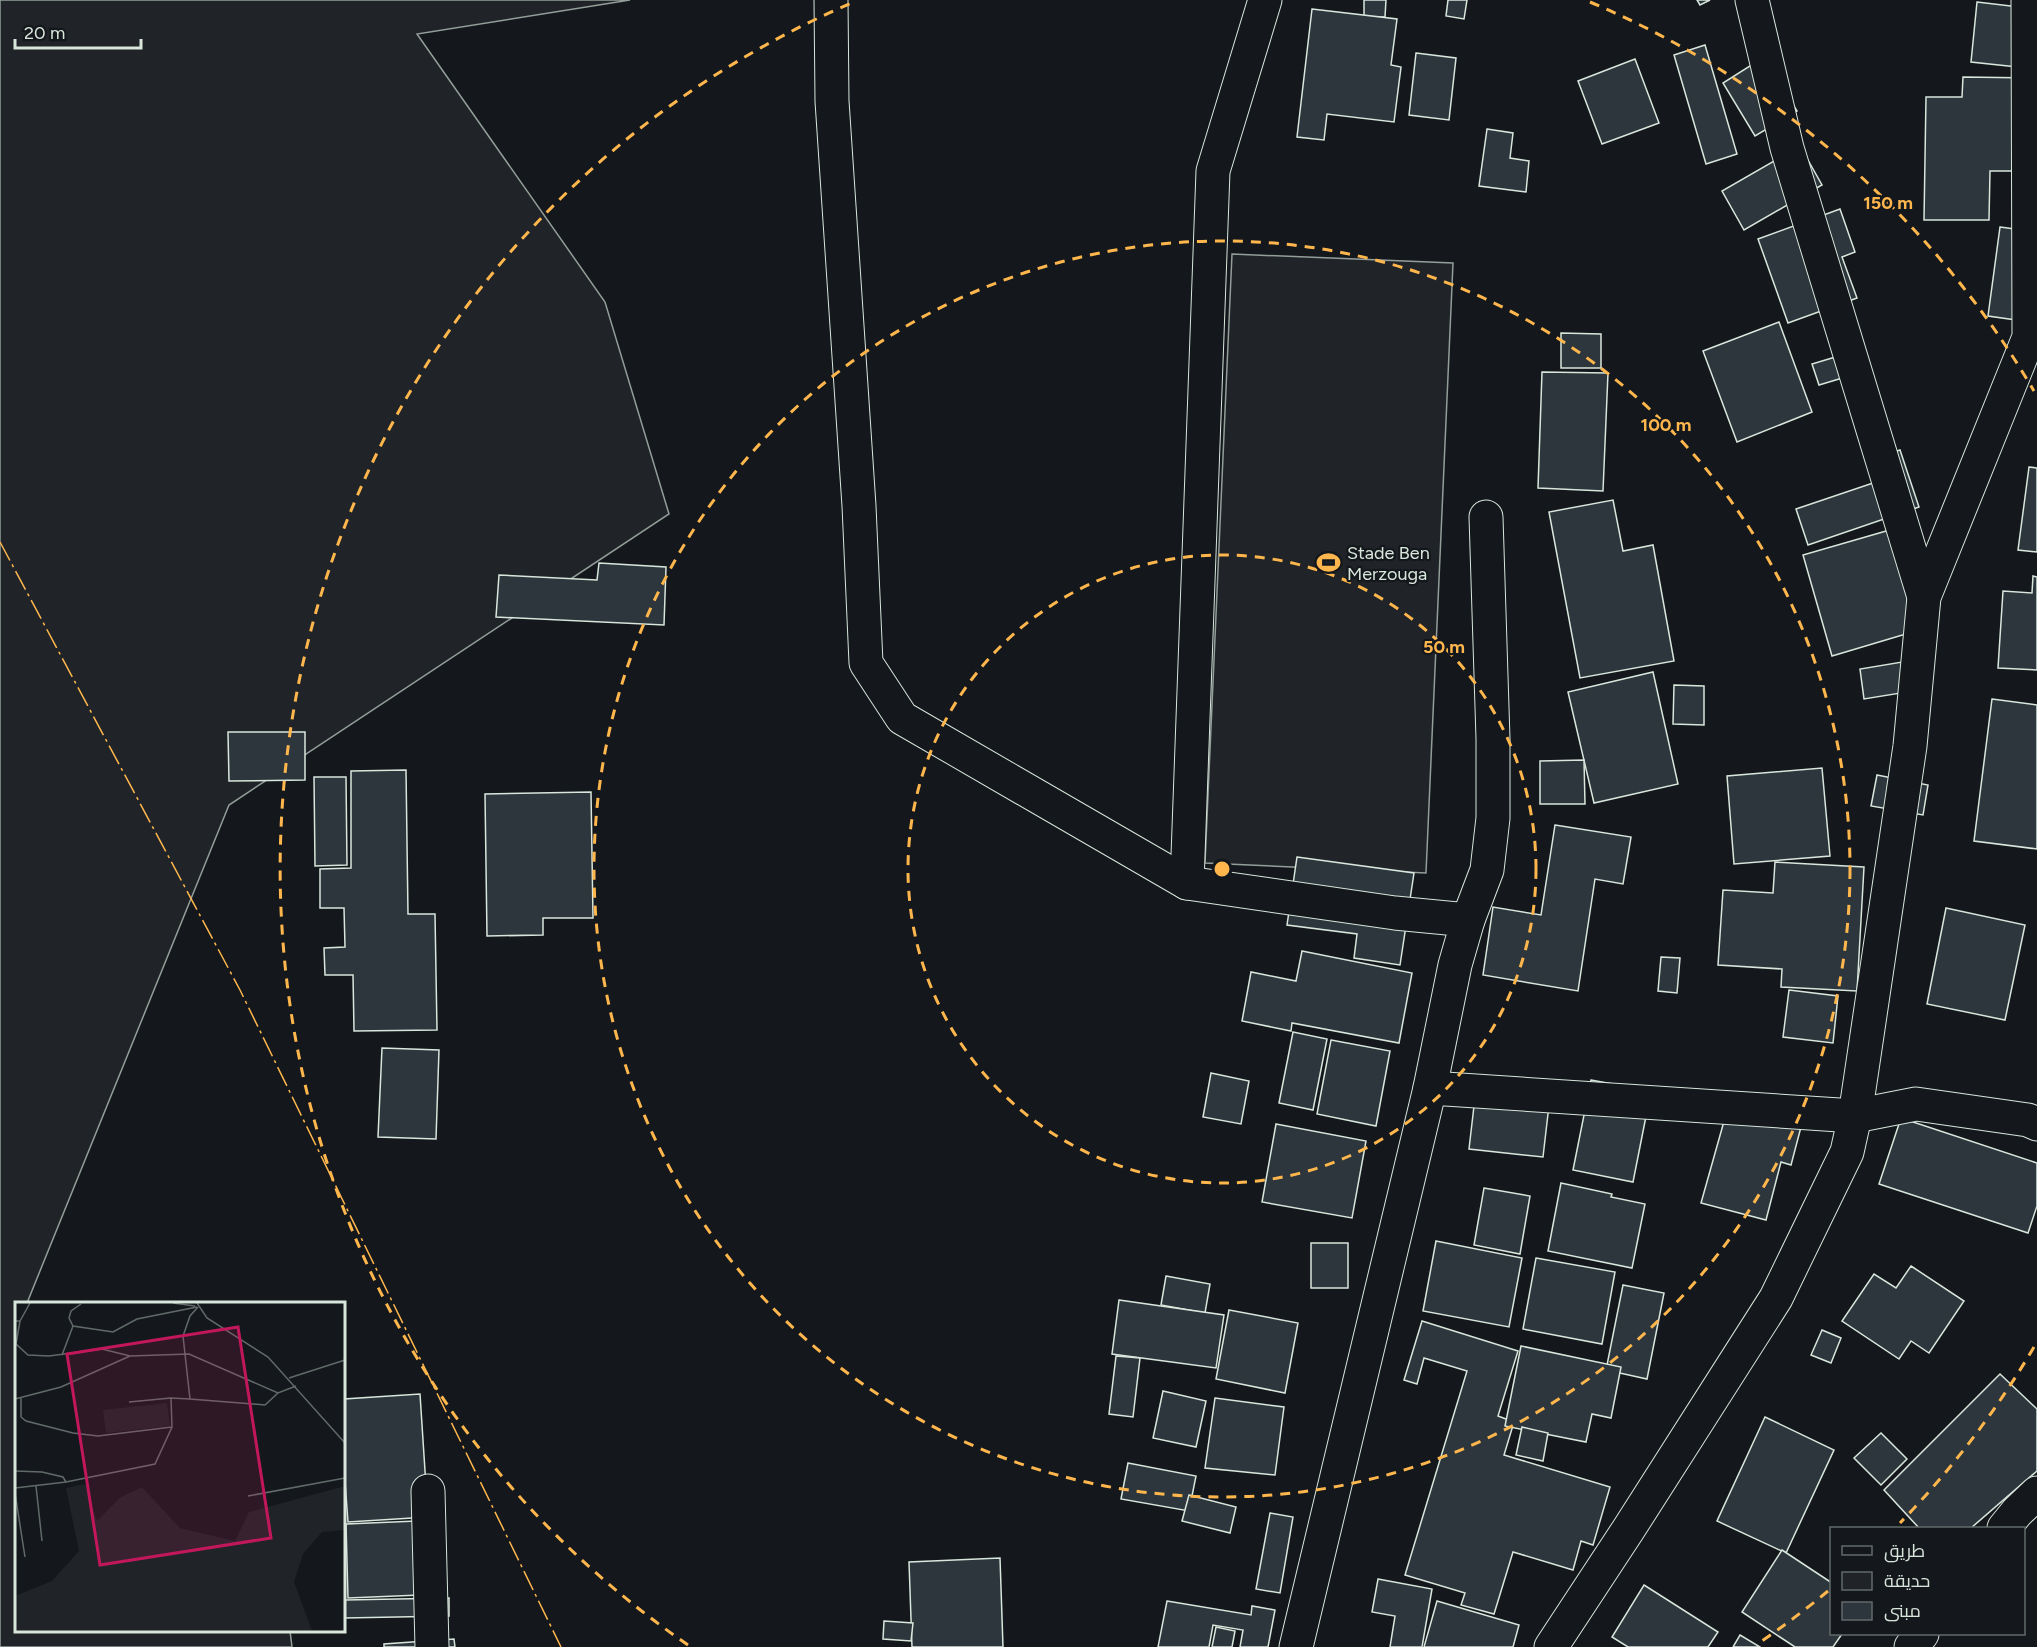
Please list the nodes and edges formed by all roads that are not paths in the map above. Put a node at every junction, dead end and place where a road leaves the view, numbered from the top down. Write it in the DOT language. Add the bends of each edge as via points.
graph roads {
  1 [pos="831,0"];
  2 [pos="1265,0"];
  3 [pos="1752,0"];
  4 [pos="2028,0"];
  5 [pos="1485,517"];
  6 [pos="1924,597"];
  7 [pos="1187,883"];
  8 [pos="1468,920"];
  9 [pos="1430,1088"];
  10 [pos="1855,1116"];
  11 [pos="2037,1124"];
  12 [pos="428,1491"];
  13 [pos="2037,1492"];
  14 [pos="2005,1527"];
  15 [pos="1921,1635"];
  16 [pos="432,1647"];
  17 [pos="1296,1647"];
  18 [pos="1551,1647"];
  19 [pos="1911,1647"];
  1 -- 7 [label="street" via="832,101 866,663 902,718"];
  2 -- 7 [label="street" via="1213,171"];
  3 -- 6 [label="street" via="1786,148"];
  4 -- 6 [label="street" via="2029,337"];
  5 -- 8 [label="street" via="1493,818 1487,870"];
  6 -- 10 [label="street" via="1910,746"];
  7 -- 8 [label="street"];
  8 -- 9 [label="street"];
  9 -- 10 [label="street"];
  9 -- 17 [label="street"];
  10 -- 11 [label="street" via="1916,1104"];
  10 -- 18 [label="street" via="1847,1152 1776,1298"];
  12 -- 16 [label="street"];
  13 -- 14 [label="street"];
  15 -- 19 [label="street"];
}
